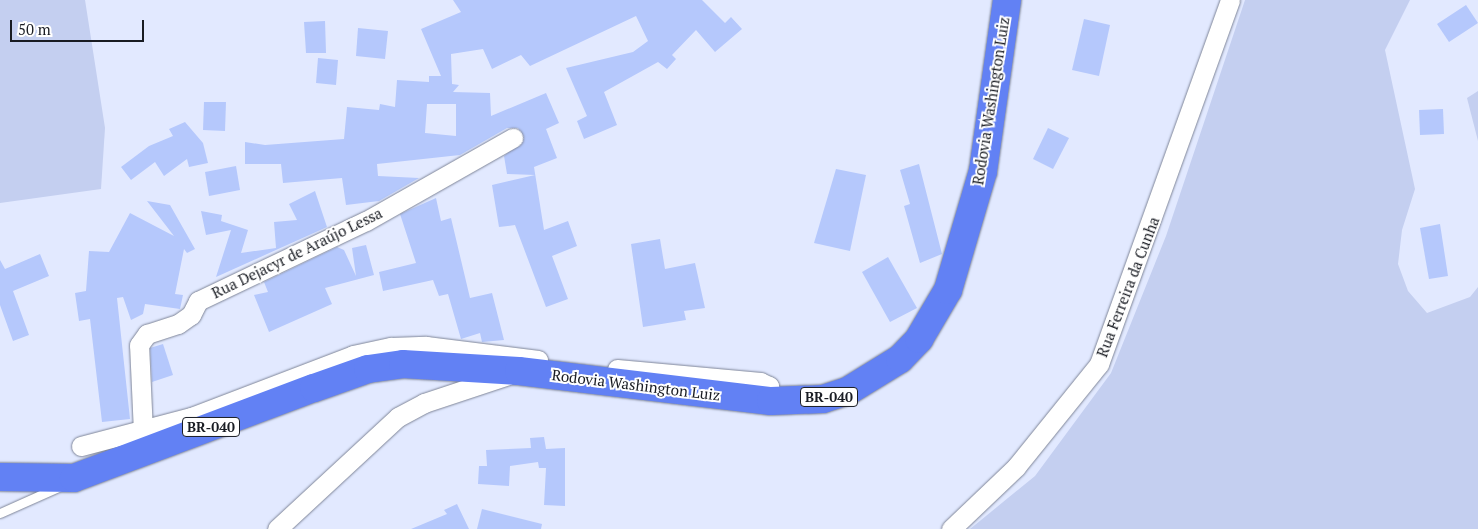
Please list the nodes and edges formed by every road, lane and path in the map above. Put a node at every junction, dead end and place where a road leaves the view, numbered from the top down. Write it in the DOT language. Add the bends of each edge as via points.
graph roads {
  1 [pos="1007,0"];
  2 [pos="1230,0"];
  3 [pos="513,138"];
  4 [pos="519,372"];
  5 [pos="641,378"];
  6 [pos="194,425"];
  7 [pos="143,432"];
  8 [pos="81,446"];
  9 [pos="0,477"];
  10 [pos="64,478"];
  11 [pos="0,513"];
  12 [pos="276,529"];
  13 [pos="951,529"];
  1 -- 5 [label="highway, Rodovia Washington Luiz / BR-040" via="983,170 954,273 934,316 900,360 876,377 823,399 772,401 727,387"];
  2 -- 13 [label="street, Rua Ferreira da Cunha" via="1099,364 1016,467"];
  3 -- 7 [label="street, Rua Dejacyr de Araújo Lessa" via="366,221 198,301 191,315 178,324 147,334 140,345"];
  4 -- 5 [label="highway, Rodovia Washington Luiz / BR-040"];
  4 -- 6 [label="highway, Rodovia Washington Luiz / BR-040" via="435,364 368,369"];
  4 -- 12 [label="street" via="424,403 398,417"];
  5 -- 6 [label="street" via="426,346 391,347 352,355"];
  6 -- 7 [label="street"];
  6 -- 10 [label="highway, Rodovia Washington Luiz / BR-040"];
  7 -- 8 [label="street"];
  9 -- 10 [label="highway, Rodovia Washington Luiz / BR-040"];
  10 -- 11 [label="lane" via="50,495"];
}
